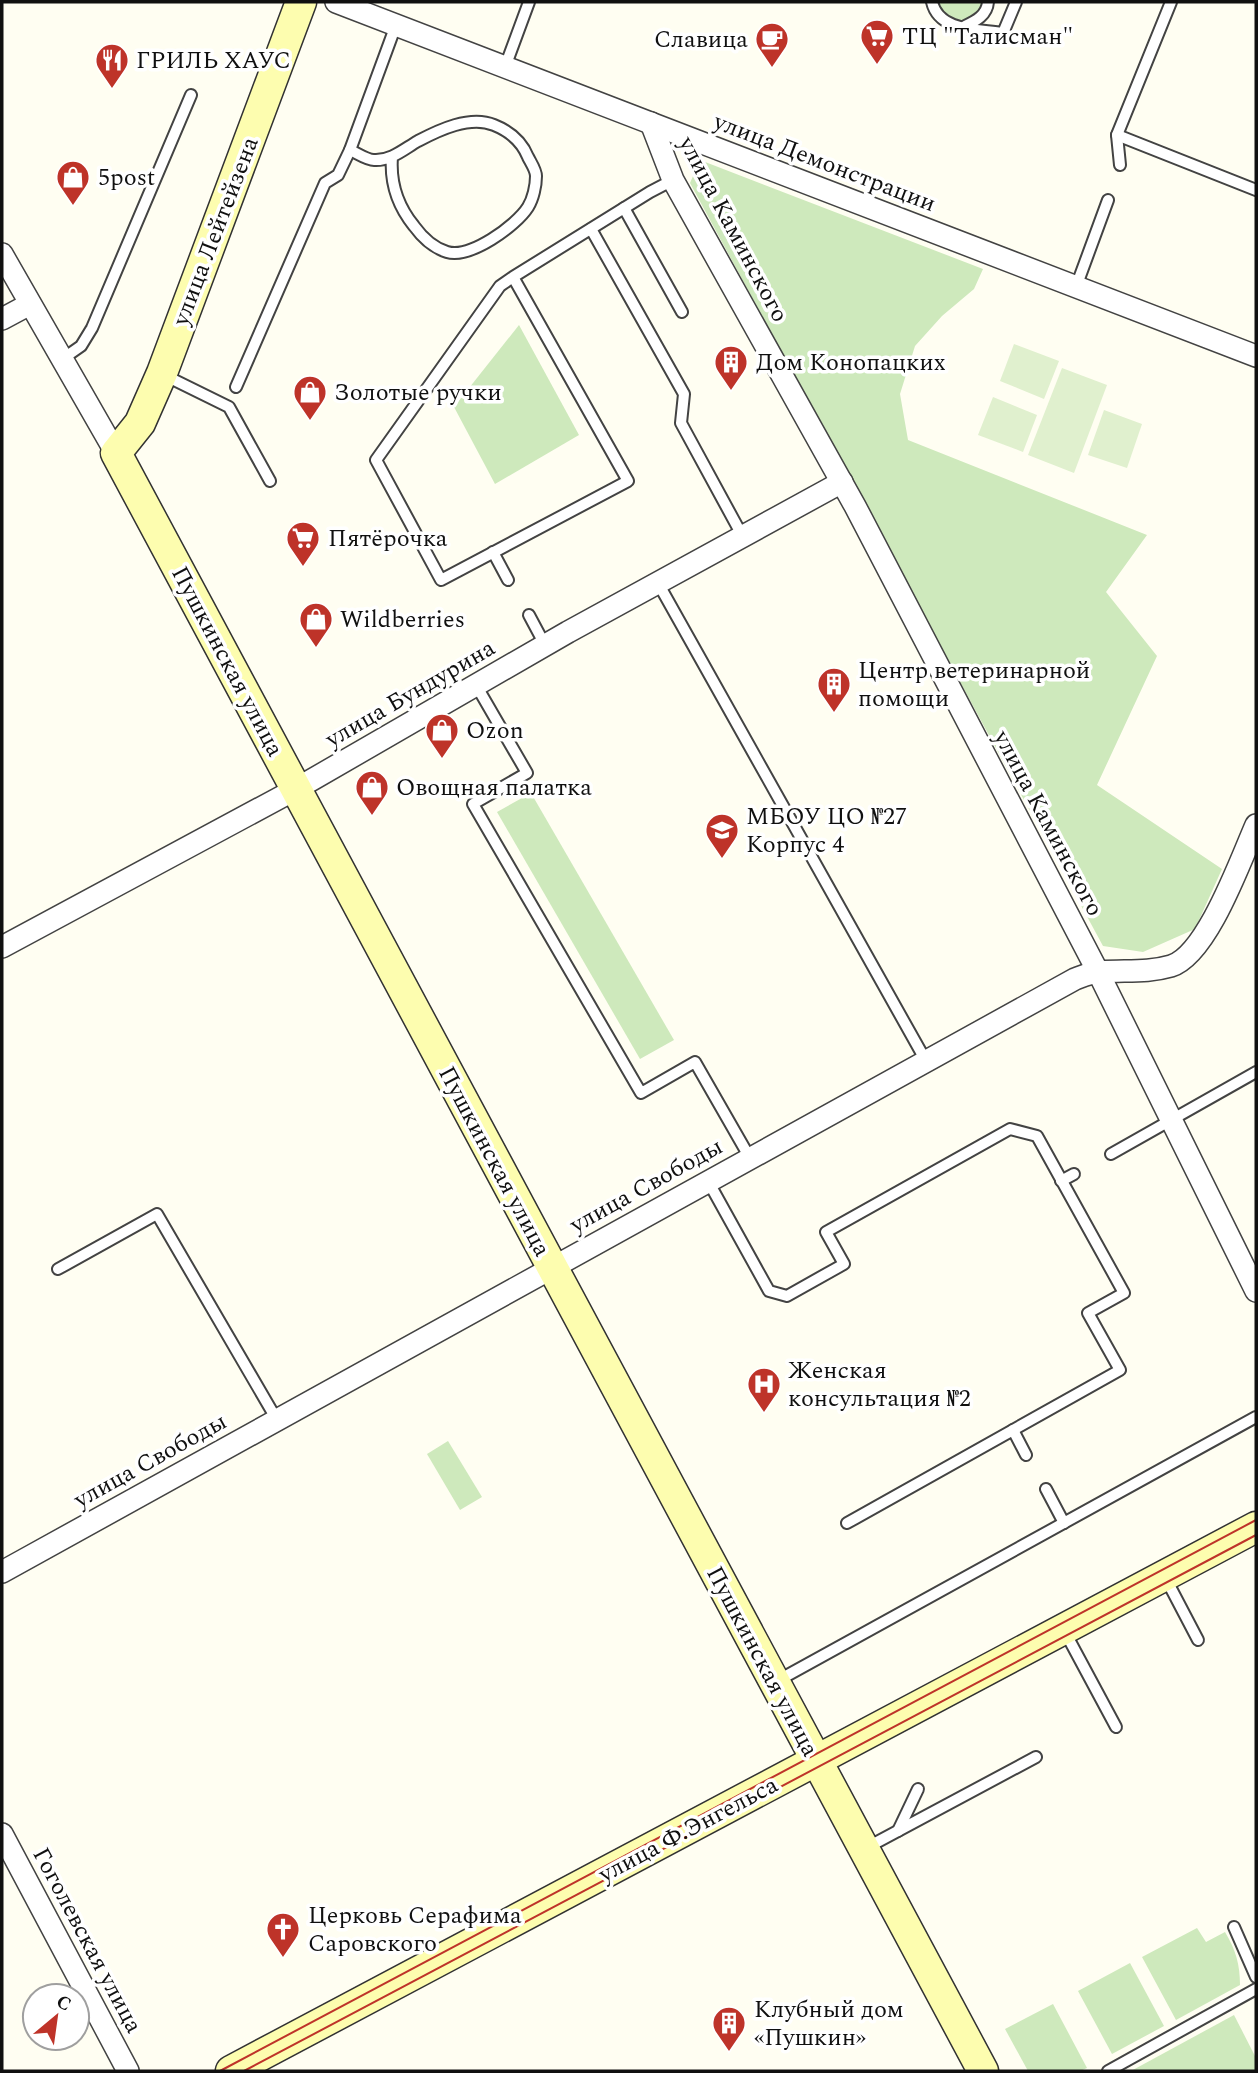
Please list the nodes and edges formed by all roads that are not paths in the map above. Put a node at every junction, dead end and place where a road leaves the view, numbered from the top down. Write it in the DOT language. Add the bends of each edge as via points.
graph roads {
  1 [pos="301,2"];
  2 [pos="336,2"];
  3 [pos="529,2"];
  4 [pos="932,2"];
  5 [pos="988,2"];
  6 [pos="1016,2"];
  7 [pos="1171,2"];
  8 [pos="396,24"];
  9 [pos="962,27"];
  10 [pos="505,67"];
  11 [pos="191,95"];
  12 [pos="651,123"];
  13 [pos="1117,135"];
  14 [pos="350,150"];
  15 [pos="392,157"];
  16 [pos="1120,165"];
  17 [pos="673,180"];
  18 [pos="1256,190"];
  19 [pos="1108,200"];
  20 [pos="624,208"];
  21 [pos="591,229"];
  22 [pos="2,254"];
  23 [pos="513,277"];
  24 [pos="1076,286"];
  25 [pos="30,304"];
  26 [pos="682,312"];
  27 [pos="2,319"];
  28 [pos="1256,356"];
  29 [pos="61,360"];
  30 [pos="162,373"];
  31 [pos="236,387"];
  32 [pos="116,453"];
  33 [pos="270,481"];
  34 [pos="842,482"];
  35 [pos="743,537"];
  36 [pos="493,552"];
  37 [pos="509,580"];
  38 [pos="658,583"];
  39 [pos="529,615"];
  40 [pos="545,645"];
  41 [pos="477,685"];
  42 [pos="296,789"];
  43 [pos="1256,825"];
  44 [pos="2,947"];
  45 [pos="1098,972"];
  46 [pos="926,1061"];
  47 [pos="1256,1072"];
  48 [pos="1172,1119"];
  49 [pos="1111,1154"];
  50 [pos="750,1158"];
  51 [pos="1074,1174"];
  52 [pos="708,1181"];
  53 [pos="1061,1181"];
  54 [pos="552,1267"];
  55 [pos="58,1269"];
  56 [pos="1256,1291"];
  57 [pos="1256,1417"];
  58 [pos="277,1420"];
  59 [pos="1013,1430"];
  60 [pos="1026,1455"];
  61 [pos="1045,1489"];
  62 [pos="847,1523"];
  63 [pos="1064,1523"];
  64 [pos="1256,1527"];
  65 [pos="2,1572"];
  66 [pos="1164,1576"];
  67 [pos="1064,1630"];
  68 [pos="1199,1640"];
  69 [pos="774,1682"];
  70 [pos="1116,1727"];
  71 [pos="1036,1757"];
  72 [pos="816,1761"];
  73 [pos="918,1789"];
  74 [pos="898,1831"];
  75 [pos="2,1834"];
  76 [pos="864,1849"];
  77 [pos="1234,1927"];
  78 [pos="1256,1978"];
  79 [pos="1256,1989"];
  80 [pos="128,2071"];
  81 [pos="231,2071"];
  82 [pos="983,2071"];
  83 [pos="1108,2071"];
  1 -- 30 [label="street, улица Лейтейзена"];
  2 -- 8 [label="street, улица Демонстрации"];
  3 -- 10 [label="lane"];
  4 -- 9 [label="lane" via="946,23"];
  5 -- 9 [label="lane" via="978,21"];
  6 -- 9 [label="lane" via="1003,33"];
  7 -- 13 [label="lane"];
  8 -- 10 [label="street, улица Демонстрации"];
  8 -- 14 [label="lane"];
  10 -- 12 [label="street, улица Демонстрации"];
  11 -- 29 [label="lane" via="92,328 81,346"];
  12 -- 17 [label="street, улица Каминского"];
  12 -- 24 [label="street, улица Демонстрации"];
  13 -- 16 [label="lane"];
  13 -- 18 [label="lane"];
  14 -- 15 [label="lane" via="373,161"];
  14 -- 31 [label="lane" via="338,175 325,183"];
  15 -- 15 [label="lane" via="393,184 407,217 434,246 450,253 491,240 518,219 535,189 536,174 524,149 512,135 492,124 465,121"];
  17 -- 20 [label="lane"];
  17 -- 34 [label="street, улица Каминского"];
  19 -- 24 [label="lane"];
  20 -- 21 [label="lane"];
  20 -- 26 [label="lane"];
  21 -- 23 [label="lane"];
  21 -- 35 [label="lane" via="684,394 681,423"];
  22 -- 25 [label="street, Пушкинская улица"];
  23 -- 36 [label="lane" via="628,481"];
  23 -- 36 [label="lane" via="500,286 376,460 442,580"];
  24 -- 28 [label="street, улица Демонстрации"];
  25 -- 27 [label="street"];
  25 -- 29 [label="street, Пушкинская улица"];
  29 -- 32 [label="street, Пушкинская улица"];
  30 -- 32 [label="street, улица Лейтейзена" via="140,423"];
  30 -- 33 [label="lane" via="229,407"];
  32 -- 42 [label="street, Пушкинская улица"];
  34 -- 35 [label="street, улица Бундурина"];
  34 -- 45 [label="street, улица Каминского"];
  35 -- 38 [label="street, улица Бундурина"];
  36 -- 37 [label="lane"];
  38 -- 40 [label="street, улица Бундурина"];
  38 -- 46 [label="lane"];
  39 -- 40 [label="lane"];
  40 -- 41 [label="street, улица Бундурина"];
  41 -- 42 [label="street, улица Бундурина"];
  41 -- 50 [label="lane" via="527,773 473,804 641,1093 695,1062"];
  42 -- 44 [label="street, улица Бундурина"];
  42 -- 54 [label="street, Пушкинская улица"];
  43 -- 45 [label="street" via="1205,937 1185,958 1142,972"];
  45 -- 46 [label="street, улица Свободы" via="1075,979"];
  45 -- 48 [label="street, улица Каминского"];
  46 -- 50 [label="street, улица Свободы"];
  47 -- 48 [label="lane"];
  48 -- 49 [label="lane"];
  48 -- 56 [label="street, улица Каминского"];
  50 -- 52 [label="street, улица Свободы"];
  51 -- 53 [label="lane"];
  52 -- 53 [label="lane" via="769,1291 787,1296 844,1264 826,1232 1010,1129 1037,1136"];
  52 -- 54 [label="street, улица Свободы"];
  53 -- 59 [label="lane" via="1124,1293 1088,1313 1120,1370"];
  54 -- 58 [label="street, улица Свободы"];
  54 -- 69 [label="street, Пушкинская улица"];
  55 -- 58 [label="lane" via="157,1214"];
  57 -- 63 [label="lane"];
  58 -- 65 [label="street, улица Свободы"];
  59 -- 60 [label="lane"];
  59 -- 62 [label="lane"];
  61 -- 63 [label="lane"];
  63 -- 69 [label="lane"];
  64 -- 66 [label="street, улица Ф.Энгельса"];
  66 -- 67 [label="street, улица Ф.Энгельса"];
  66 -- 68 [label="lane"];
  67 -- 70 [label="lane"];
  67 -- 72 [label="street, улица Ф.Энгельса"];
  69 -- 72 [label="street, Пушкинская улица"];
  71 -- 74 [label="lane"];
  72 -- 76 [label="street, Пушкинская улица"];
  72 -- 81 [label="street, улица Ф.Энгельса"];
  73 -- 74 [label="lane"];
  74 -- 76 [label="lane"];
  75 -- 80 [label="street, Гоголевская улица"];
  76 -- 82 [label="street, Пушкинская улица"];
  77 -- 78 [label="lane"];
  79 -- 83 [label="lane"];
}
